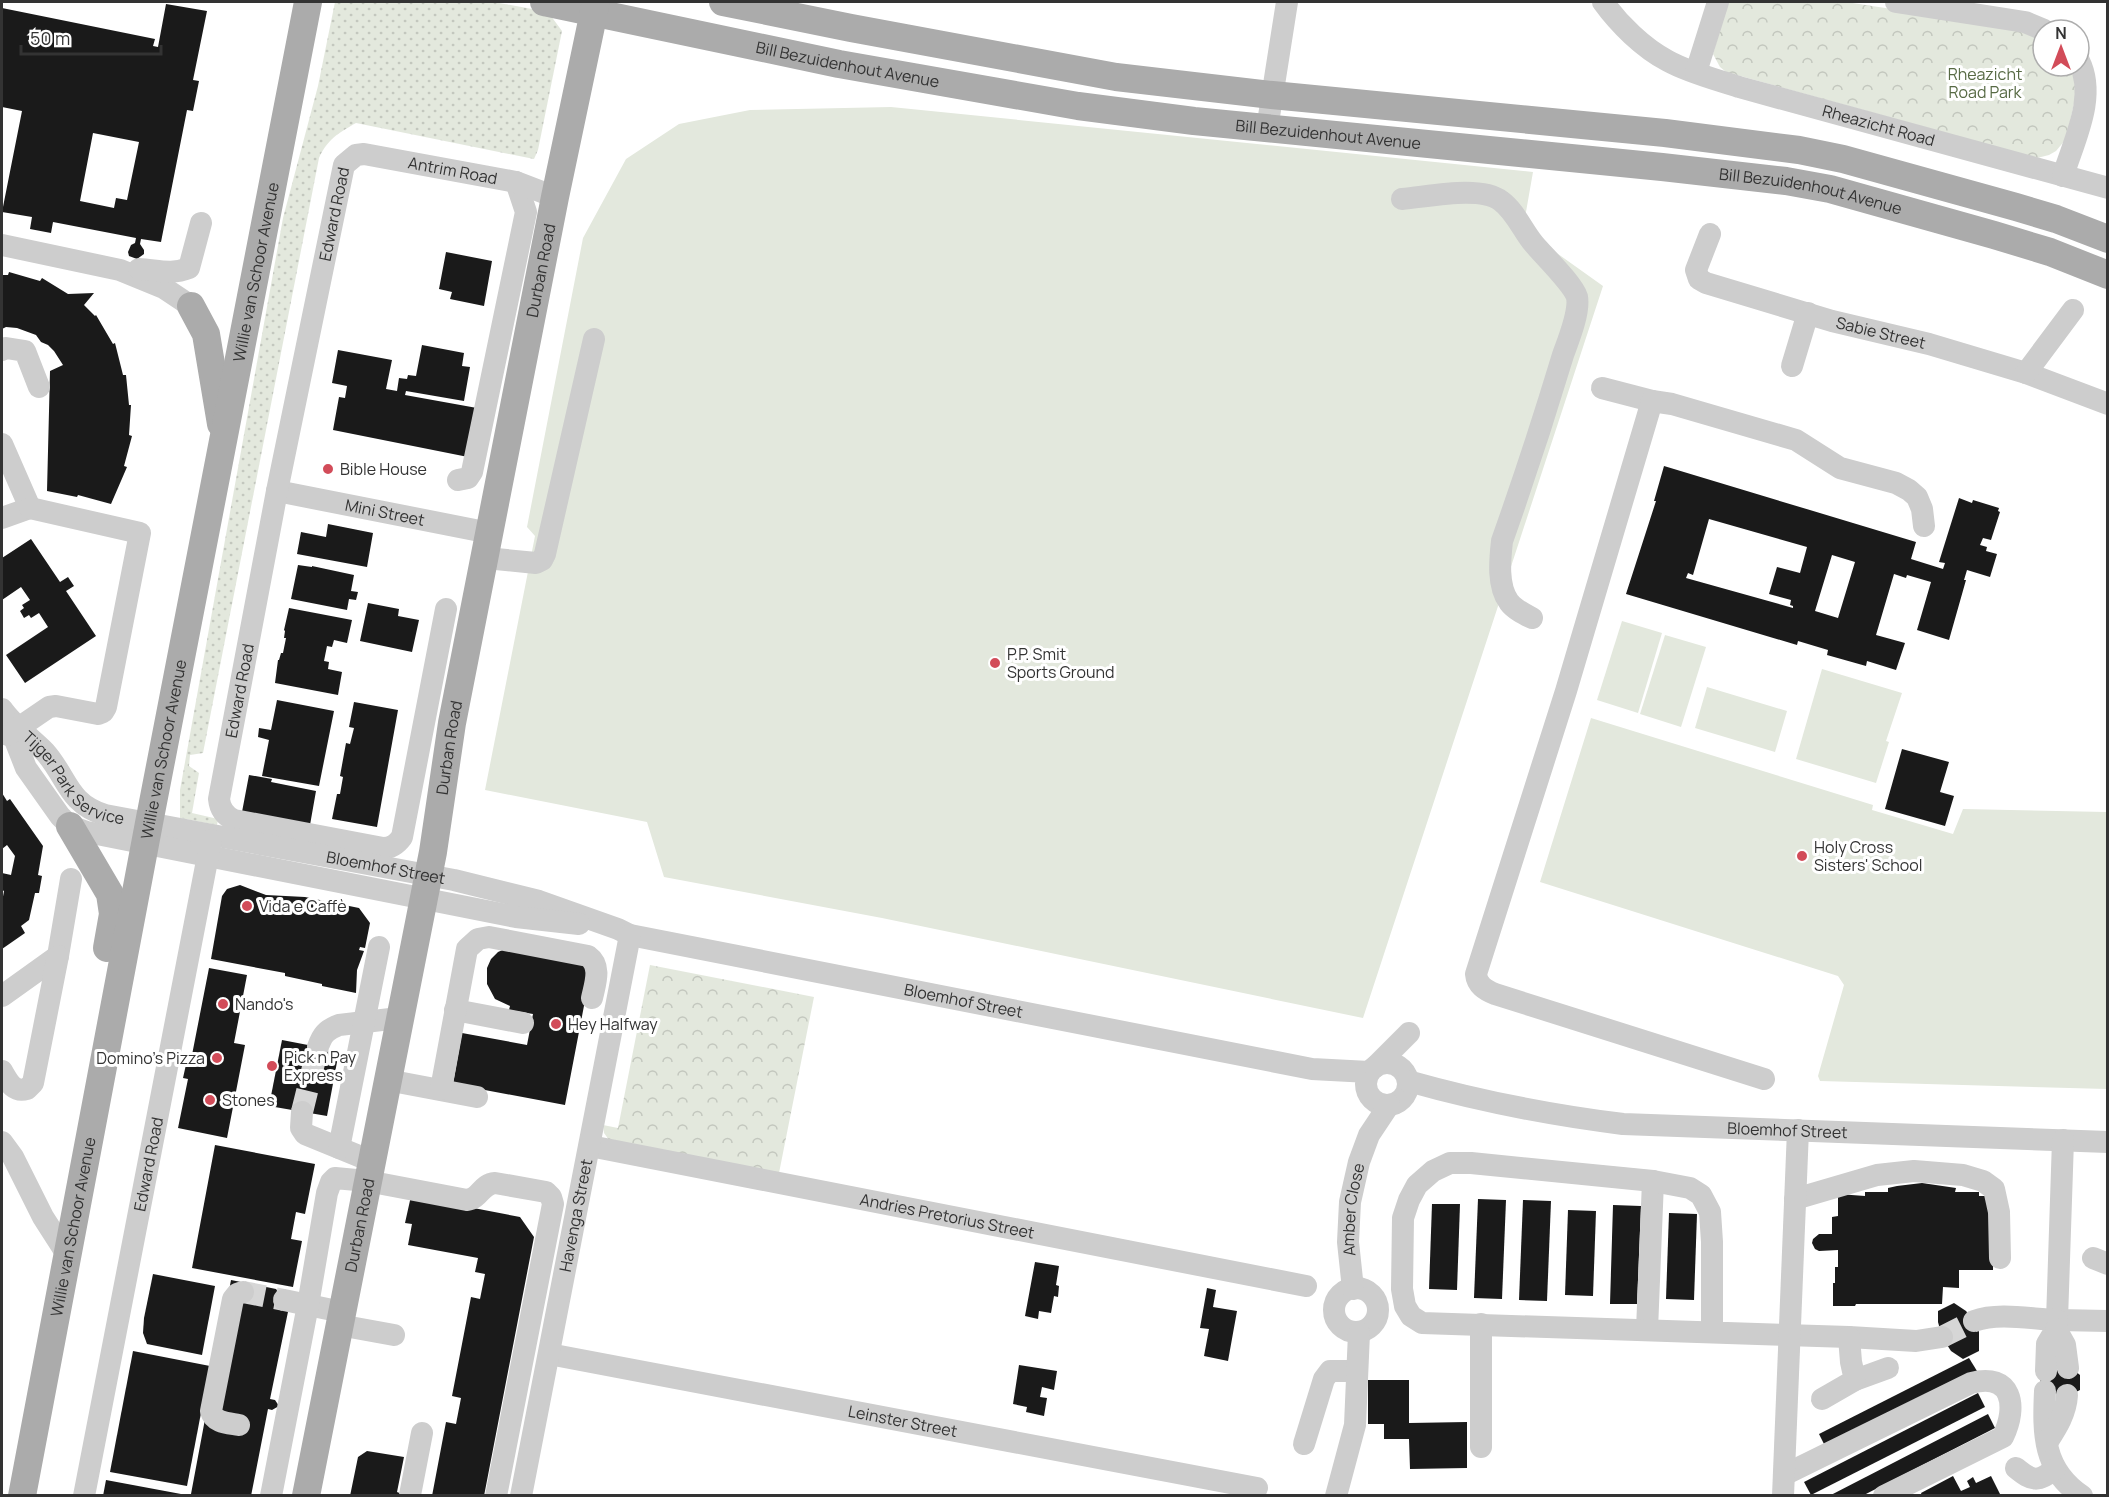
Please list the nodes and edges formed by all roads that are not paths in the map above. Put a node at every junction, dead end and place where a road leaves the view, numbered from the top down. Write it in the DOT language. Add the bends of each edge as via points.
graph roads {
  1 [pos="308,2"];
  2 [pos="544,2"];
  3 [pos="723,2"];
  4 [pos="1287,2"];
  5 [pos="1603,2"];
  6 [pos="1718,2"];
  7 [pos="1896,2"];
  8 [pos="595,7"];
  9 [pos="2031,25"];
  10 [pos="1696,72"];
  11 [pos="2085,78"];
  12 [pos="1272,95"];
  13 [pos="1267,129"];
  14 [pos="349,159"];
  15 [pos="2063,176"];
  16 [pos="516,182"];
  17 [pos="2108,189"];
  18 [pos="555,197"];
  19 [pos="1402,199"];
  20 [pos="201,223"];
  21 [pos="1710,234"];
  22 [pos="2108,239"];
  23 [pos="2,245"];
  24 [pos="189,268"];
  25 [pos="120,270"];
  26 [pos="2108,275"];
  27 [pos="191,306"];
  28 [pos="2073,310"];
  29 [pos="1808,314"];
  30 [pos="594,339"];
  31 [pos="2,350"];
  32 [pos="1792,366"];
  33 [pos="2026,373"];
  34 [pos="39,387"];
  35 [pos="1602,388"];
  36 [pos="1652,401"];
  37 [pos="2108,404"];
  38 [pos="2,444"];
  39 [pos="224,444"];
  40 [pos="458,480"];
  41 [pos="277,491"];
  42 [pos="30,508"];
  43 [pos="2,518"];
  44 [pos="1924,526"];
  45 [pos="488,546"];
  46 [pos="446,609"];
  47 [pos="1532,618"];
  48 [pos="8,724"];
  49 [pos="70,826"];
  50 [pos="147,834"];
  51 [pos="210,845"];
  52 [pos="71,879"];
  53 [pos="425,887"];
  54 [pos="624,932"];
  55 [pos="379,947"];
  56 [pos="58,956"];
  57 [pos="2,996"];
  58 [pos="592,998"];
  59 [pos="455,1010"];
  60 [pos="399,1017"];
  61 [pos="364,1021"];
  62 [pos="523,1023"];
  63 [pos="107,1046"];
  64 [pos="318,1047"];
  65 [pos="2,1071"];
  66 [pos="1764,1079"];
  67 [pos="387,1080"];
  68 [pos="1385,1085"];
  69 [pos="441,1089"];
  70 [pos="477,1097"];
  71 [pos="302,1112"];
  72 [pos="1798,1130"];
  73 [pos="2063,1140"];
  74 [pos="2108,1142"];
  75 [pos="590,1146"];
  76 [pos="339,1148"];
  77 [pos="7,1149"];
  78 [pos="369,1171"];
  79 [pos="1653,1181"];
  80 [pos="1795,1199"];
  81 [pos="68,1256"];
  82 [pos="2000,1258"];
  83 [pos="1306,1286"];
  84 [pos="1353,1289"];
  85 [pos="243,1292"];
  86 [pos="284,1300"];
  87 [pos="308,1305"];
  88 [pos="341,1318"];
  89 [pos="1974,1321"];
  90 [pos="2108,1321"];
  91 [pos="1481,1324"];
  92 [pos="2056,1324"];
  93 [pos="1647,1330"];
  94 [pos="1712,1332"];
  95 [pos="1359,1333"];
  96 [pos="394,1335"];
  97 [pos="1790,1335"];
  98 [pos="1849,1336"];
  99 [pos="1942,1337"];
  100 [pos="549,1353"];
  101 [pos="1888,1368"];
  102 [pos="1357,1371"];
  103 [pos="1855,1380"];
  104 [pos="1822,1400"];
  105 [pos="239,1425"];
  106 [pos="423,1432"];
  107 [pos="1304,1444"];
  108 [pos="1481,1447"];
  109 [pos="2016,1468"];
  110 [pos="2055,1469"];
  111 [pos="1784,1485"];
  112 [pos="1257,1488"];
  113 [pos="2077,1494"];
  114 [pos="410,1495"];
  115 [pos="22,1496"];
  116 [pos="84,1496"];
  117 [pos="271,1496"];
  118 [pos="306,1496"];
  119 [pos="496,1496"];
  120 [pos="521,1496"];
  121 [pos="1336,1496"];
  122 [pos="1884,1496"];
  1 -- 39 [label="main road, Willie van Schoor Avenue"];
  2 -- 8 [label="main road, Bill Bezuidenhout Avenue"];
  3 -- 12 [label="main road, Bill Bezuidenhout Avenue" via="1116,77"];
  4 -- 12 [label="street"];
  5 -- 10 [label="street, Rheazicht Road" via="1636,39 1667,61"];
  6 -- 10 [label="street"];
  7 -- 9 [label="street"];
  8 -- 13 [label="main road, Bill Bezuidenhout Avenue" via="839,64 1136,114"];
  8 -- 18 [label="main road, Durban Road"];
  10 -- 15 [label="street, Rheazicht Road"];
  11 -- 15 [label="street" via="2086,101"];
  12 -- 13 [label="street"];
  12 -- 22 [label="main road, Bill Bezuidenhout Avenue" via="1799,150 2016,207"];
  13 -- 26 [label="main road, Bill Bezuidenhout Avenue" via="1786,181 1830,189 1994,235"];
  14 -- 16 [label="street, Antrim Road" via="364,154"];
  14 -- 41 [label="street, Edward Road" via="341,172"];
  15 -- 17 [label="street, Rheazicht Road"];
  16 -- 18 [label="street, Antrim Road"];
  16 -- 40 [label="street" via="526,212 472,472 468,478"];
  18 -- 45 [label="main road, Durban Road"];
  19 -- 47 [label="street" via="1476,193 1500,201 1577,297 1538,440 1501,548 1504,594 1514,608"];
  20 -- 24 [label="street"];
  21 -- 29 [label="street, Sabie Street" via="1696,270 1699,279"];
  23 -- 25 [label="street"];
  24 -- 25 [label="street" via="177,273"];
  24 -- 27 [label="street"];
  25 -- 27 [label="street" via="164,288"];
  27 -- 39 [label="main road" via="206,334"];
  28 -- 33 [label="street"];
  29 -- 32 [label="street"];
  29 -- 33 [label="street, Sabie Street"];
  30 -- 45 [label="street, Mini Street" via="542,560 536,563"];
  31 -- 34 [label="street" via="25,351"];
  33 -- 37 [label="street, Sabie Street"];
  35 -- 36 [label="street"];
  36 -- 44 [label="street" via="1796,440 1840,468 1896,483 1917,497"];
  36 -- 66 [label="street" via="1477,981 1495,994"];
  38 -- 42 [label="street"];
  39 -- 50 [label="main road, Willie van Schoor Avenue"];
  41 -- 45 [label="street, Mini Street"];
  41 -- 46 [label="street, Edward Road" via="220,794 220,805 229,818 383,848 398,843"];
  42 -- 43 [label="street"];
  42 -- 48 [label="street" via="140,533 103,712 56,706"];
  45 -- 53 [label="main road, Durban Road" via="452,723"];
  48 -- 49 [label="street, Tijger Park Service" via="26,768"];
  48 -- 50 [label="street, Tijger Park Service" via="47,755 78,801 91,811"];
  49 -- 50 [label="street, Tijger Park Service" via="87,832"];
  49 -- 63 [label="main road" via="105,883 112,903 102,972"];
  50 -- 51 [label="street, Bloemhof Street"];
  50 -- 63 [label="main road, Willie van Schoor Avenue"];
  51 -- 53 [label="street, Bloemhof Street"];
  51 -- 116 [label="street, Edward Road"];
  52 -- 56 [label="street"];
  53 -- 54 [label="street, Bloemhof Street" via="454,880 539,901"];
  53 -- 60 [label="main road, Durban Road"];
  54 -- 68 [label="street, Bloemhof Street"];
  54 -- 75 [label="street, Havenga Street"];
  55 -- 61 [label="street"];
  56 -- 57 [label="street"];
  56 -- 65 [label="street" via="33,1083 27,1089 17,1089"];
  58 -- 59 [label="street" via="597,968 588,956 483,938 467,949"];
  59 -- 62 [label="street"];
  59 -- 69 [label="street"];
  60 -- 61 [label="street"];
  60 -- 67 [label="main road, Durban Road"];
  61 -- 64 [label="street" via="330,1028 322,1035"];
  61 -- 76 [label="street"];
  63 -- 81 [label="main road, Willie van Schoor Avenue"];
  67 -- 69 [label="street"];
  67 -- 78 [label="main road, Durban Road"];
  68 -- 72 [label="street, Bloemhof Street" via="1623,1124"];
  68 -- 84 [label="street, Amber Close" via="1350,1202 1348,1242"];
  69 -- 70 [label="street"];
  71 -- 76 [label="street" via="301,1128 305,1134"];
  72 -- 73 [label="street, Bloemhof Street"];
  72 -- 80 [label="street"];
  73 -- 74 [label="street, Bloemhof Street"];
  73 -- 92 [label="street"];
  75 -- 83 [label="street, Andries Pretorius Street"];
  75 -- 100 [label="street, Havenga Street"];
  76 -- 78 [label="street"];
  77 -- 81 [label="street"];
  78 -- 87 [label="street" via="331,1182"];
  78 -- 88 [label="main road, Durban Road"];
  78 -- 119 [label="street" via="467,1200 475,1198 486,1184 495,1183 546,1192 553,1200"];
  79 -- 91 [label="street" via="1471,1163 1450,1163 1433,1171 1417,1185 1403,1218 1405,1306 1422,1323"];
  79 -- 93 [label="street"];
  79 -- 94 [label="street" via="1690,1188 1701,1195 1710,1212"];
  80 -- 82 [label="street" via="1877,1175 1914,1171 1963,1175 1994,1189"];
  80 -- 97 [label="street"];
  81 -- 115 [label="main road, Willie van Schoor Avenue"];
  84 -- 95 [label="street" via="1336,1301 1335,1314 1341,1326"];
  84 -- 95 [label="street" via="1373,1296 1378,1310 1373,1324"];
  85 -- 105 [label="street" via="233,1299 211,1411 217,1420"];
  86 -- 87 [label="street"];
  87 -- 88 [label="street"];
  87 -- 117 [label="street"];
  88 -- 96 [label="street"];
  88 -- 118 [label="main road, Durban Road"];
  89 -- 92 [label="street" via="1997,1317"];
  90 -- 92 [label="street"];
  91 -- 93 [label="street"];
  91 -- 108 [label="street"];
  92 -- 110 [label="street" via="2047,1344 2060,1421 2048,1442"];
  93 -- 94 [label="street"];
  94 -- 97 [label="street"];
  95 -- 102 [label="street"];
  97 -- 98 [label="street"];
  97 -- 111 [label="street"];
  98 -- 99 [label="street" via="1916,1341"];
  98 -- 103 [label="street"];
  100 -- 112 [label="street, Leinster Street"];
  100 -- 120 [label="street, Havenga Street"];
  101 -- 103 [label="street"];
  102 -- 107 [label="street" via="1330,1371 1324,1378"];
  102 -- 121 [label="street" via="1355,1425"];
  103 -- 104 [label="street"];
  106 -- 114 [label="street"];
  109 -- 110 [label="street" via="2036,1479"];
  110 -- 113 [label="street"];
  111 -- 122 [label="street" via="1971,1383 1998,1383 2010,1394 2012,1411 2002,1437"];
}
